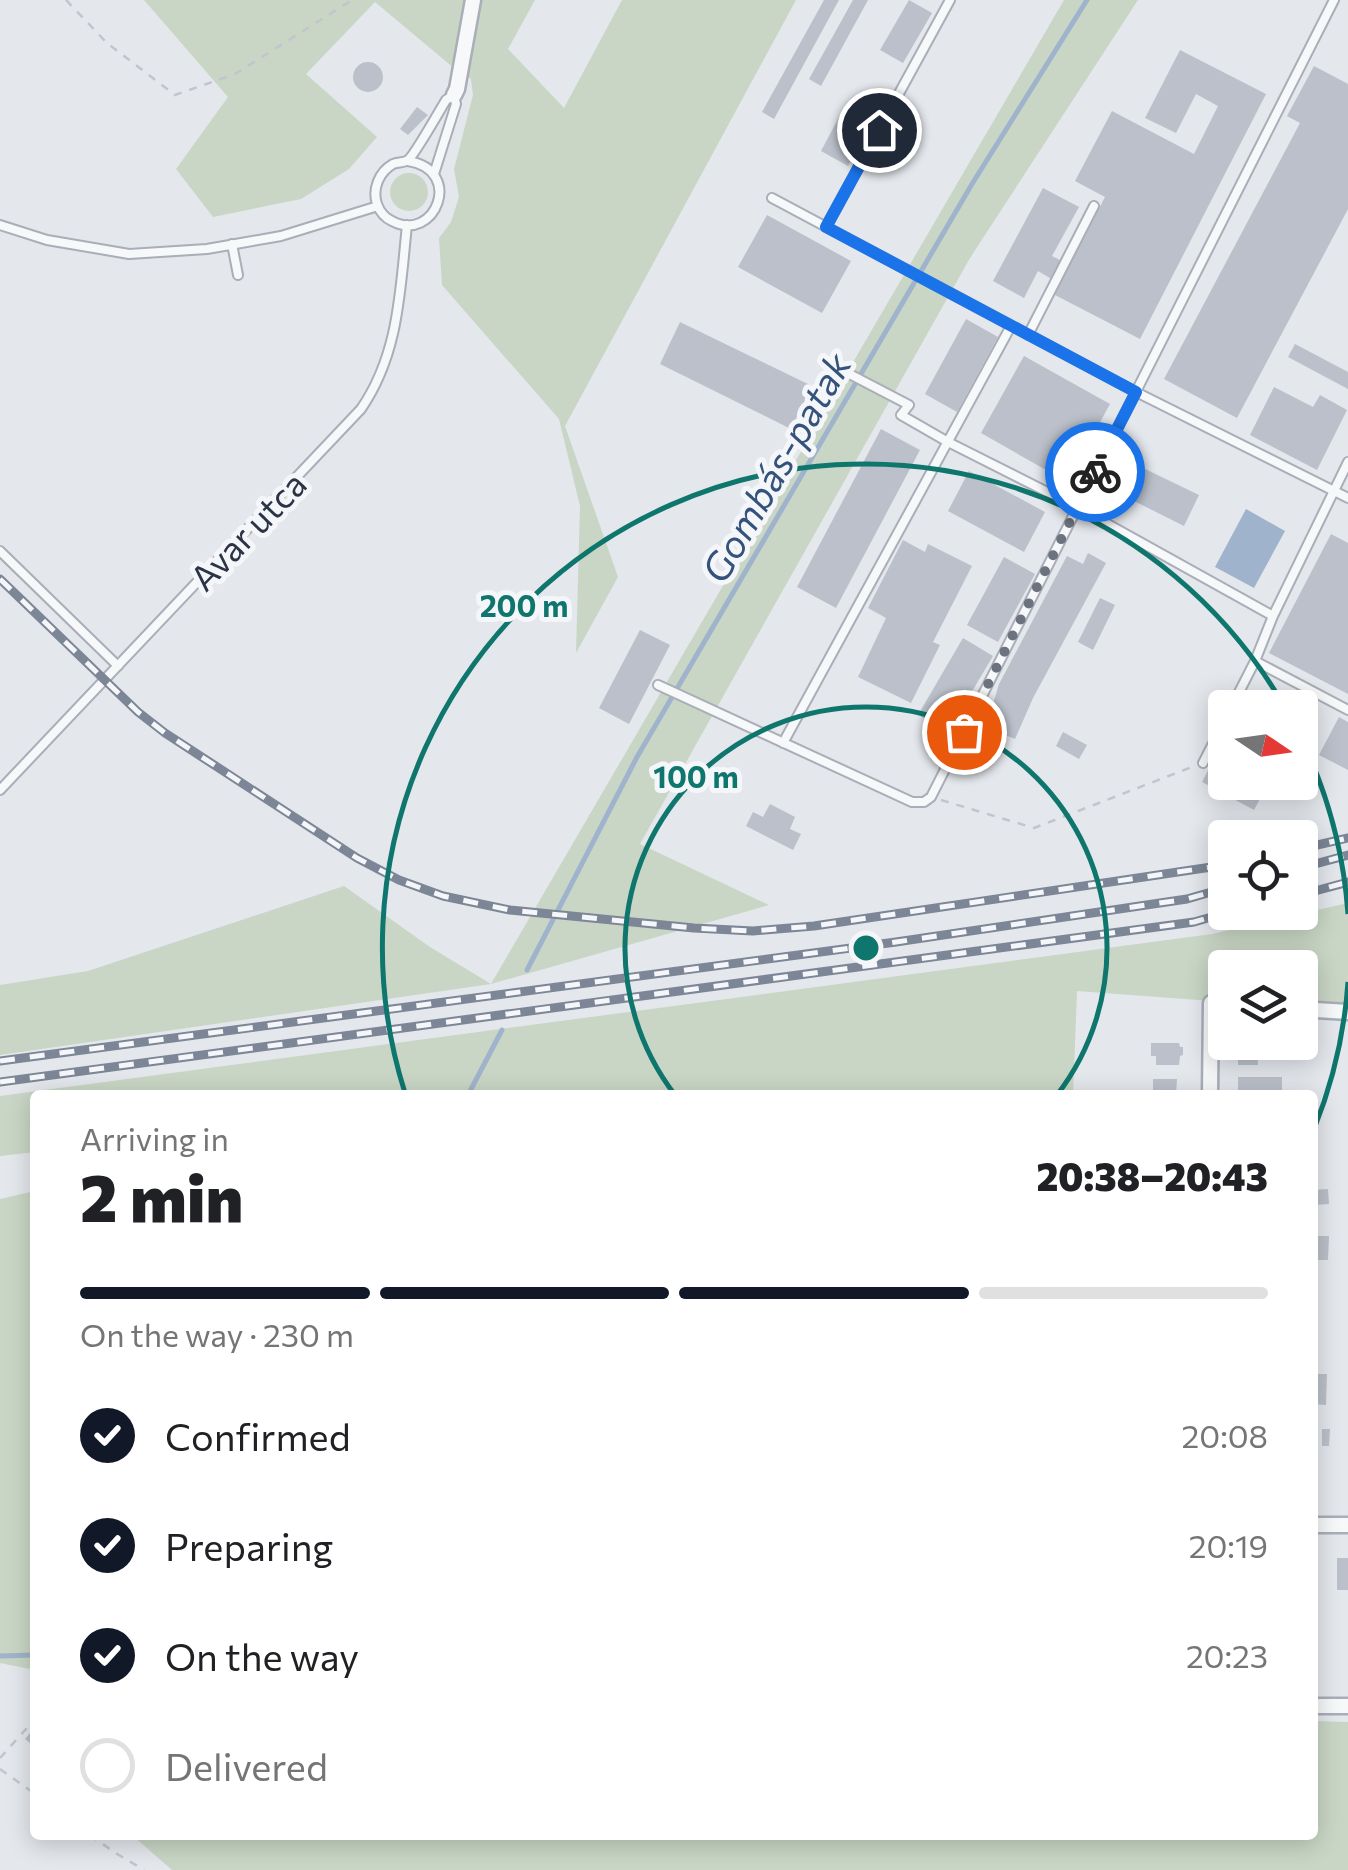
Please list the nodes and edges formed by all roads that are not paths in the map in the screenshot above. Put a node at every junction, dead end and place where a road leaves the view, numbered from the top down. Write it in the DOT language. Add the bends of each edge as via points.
graph roads {
  1 [pos="473,0"];
  2 [pos="950,0"];
  3 [pos="1334,0"];
  4 [pos="454,96"];
  5 [pos="408,160"];
  6 [pos="434,174"];
  7 [pos="772,198"];
  8 [pos="378,206"];
  9 [pos="1094,206"];
  10 [pos="0,225"];
  11 [pos="406,226"];
  12 [pos="826,227"];
  13 [pos="232,244"];
  14 [pos="238,276"];
  15 [pos="1011,326"];
  16 [pos="1028,336"];
  17 [pos="838,368"];
  18 [pos="1136,392"];
  19 [pos="948,442"];
  20 [pos="1348,462"];
  21 [pos="1335,490"];
  22 [pos="1348,498"];
  23 [pos="1077,508"];
  24 [pos="0,550"];
  25 [pos="1273,616"];
  26 [pos="1255,662"];
  27 [pos="118,666"];
  28 [pos="658,685"];
  29 [pos="1240,690"];
  30 [pos="1348,710"];
  31 [pos="782,742"];
  32 [pos="1208,752"];
  33 [pos="1203,762"];
  34 [pos="0,790"];
  35 [pos="1318,1010"];
  36 [pos="1348,1012"];
  37 [pos="1213,1060"];
  38 [pos="1210,1090"];
  39 [pos="1318,1525"];
  40 [pos="1348,1526"];
  41 [pos="1318,1706"];
  42 [pos="1348,1706"];
  1 -- 4 [label="street"];
  2 -- 12 [label="lane"];
  3 -- 18 [label="lane"];
  4 -- 5 [label="lane"];
  4 -- 6 [label="lane"];
  5 -- 6 [label="lane"];
  5 -- 8 [label="lane" via="380,175"];
  6 -- 11 [label="lane" via="440,194 434,213"];
  7 -- 12 [label="lane"];
  8 -- 11 [label="lane"];
  8 -- 13 [label="lane"];
  9 -- 16 [label="lane"];
  10 -- 13 [label="lane" via="129,254"];
  11 -- 27 [label="lane, Avar utca" via="396,330 370,395"];
  12 -- 15 [label="lane"];
  13 -- 14 [label="lane"];
  15 -- 16 [label="lane"];
  15 -- 19 [label="lane"];
  16 -- 18 [label="lane"];
  17 -- 19 [label="lane" via="909,405 901,415"];
  18 -- 21 [label="lane"];
  18 -- 23 [label="lane"];
  19 -- 23 [label="lane"];
  19 -- 31 [label="lane"];
  20 -- 21 [label="lane"];
  21 -- 22 [label="lane"];
  21 -- 25 [label="lane"];
  23 -- 25 [label="lane"];
  23 -- 31 [label="lane" via="931,797 912,802"];
  24 -- 27 [label="lane"];
  25 -- 26 [label="lane"];
  26 -- 29 [label="lane"];
  26 -- 30 [label="lane"];
  27 -- 34 [label="lane, Avar utca"];
  28 -- 31 [label="lane"];
  32 -- 33 [label="lane"];
  35 -- 36 [label="street"];
  37 -- 38 [label="street"];
  39 -- 40 [label="street"];
  41 -- 42 [label="street"];
}
